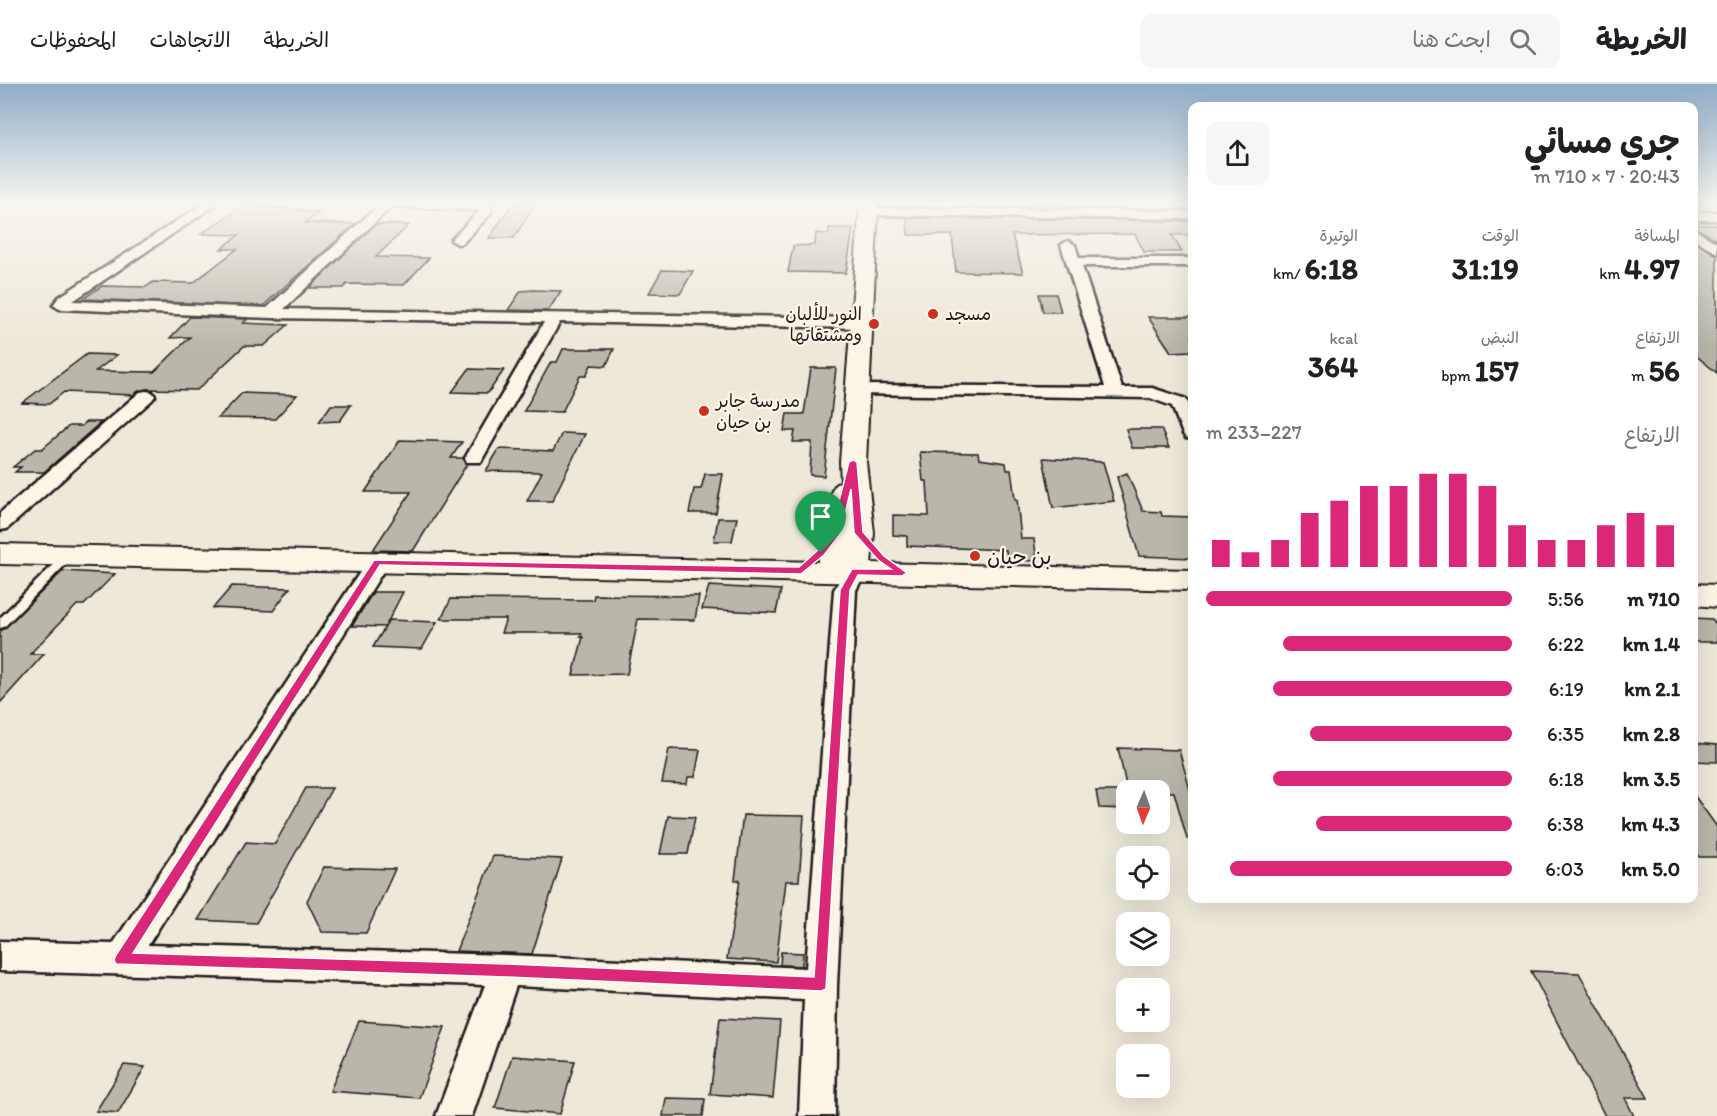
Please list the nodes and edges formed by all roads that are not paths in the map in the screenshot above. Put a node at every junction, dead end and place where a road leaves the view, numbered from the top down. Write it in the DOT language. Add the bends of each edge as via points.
graph roads {
  1 [pos="137,252"];
  2 [pos="336,252"];
  3 [pos="866,252"];
  4 [pos="1070,252"];
  5 [pos="1073,262"];
  6 [pos="1188,262"];
  7 [pos="271,313"];
  8 [pos="554,319"];
  9 [pos="860,323"];
  10 [pos="857,390"];
  11 [pos="1115,393"];
  12 [pos="146,396"];
  13 [pos="1188,413"];
  14 [pos="474,458"];
  15 [pos="0,524"];
  16 [pos="847,533"];
  17 [pos="0,554"];
  18 [pos="69,555"];
  19 [pos="378,562"];
  20 [pos="801,571"];
  21 [pos="902,573"];
  22 [pos="844,578"];
  23 [pos="1188,580"];
  24 [pos="1698,595"];
  25 [pos="1717,596"];
  26 [pos="0,624"];
  27 [pos="0,956"];
  28 [pos="121,960"];
  29 [pos="506,970"];
  30 [pos="821,985"];
  31 [pos="454,1116"];
  32 [pos="817,1116"];
  1 -- 7 [label="street" via="60,305"];
  2 -- 7 [label="street"];
  3 -- 9 [label="main road"];
  4 -- 5 [label="street"];
  5 -- 6 [label="street"];
  5 -- 11 [label="street"];
  7 -- 8 [label="street"];
  8 -- 9 [label="street"];
  8 -- 14 [label="street"];
  9 -- 10 [label="main road"];
  10 -- 11 [label="street"];
  10 -- 16 [label="main road"];
  11 -- 13 [label="street" via="1152,393 1180,403"];
  12 -- 15 [label="street"];
  16 -- 20 [label="main road"];
  16 -- 21 [label="main road"];
  16 -- 22 [label="main road"];
  17 -- 18 [label="main road"];
  18 -- 19 [label="main road"];
  18 -- 26 [label="lane"];
  19 -- 20 [label="main road"];
  19 -- 28 [label="street"];
  20 -- 22 [label="main road"];
  21 -- 22 [label="main road"];
  21 -- 23 [label="main road"];
  22 -- 30 [label="street"];
  24 -- 25 [label="main road"];
  27 -- 28 [label="street"];
  28 -- 29 [label="street"];
  29 -- 30 [label="street"];
  29 -- 31 [label="street"];
  30 -- 32 [label="street"];
}
